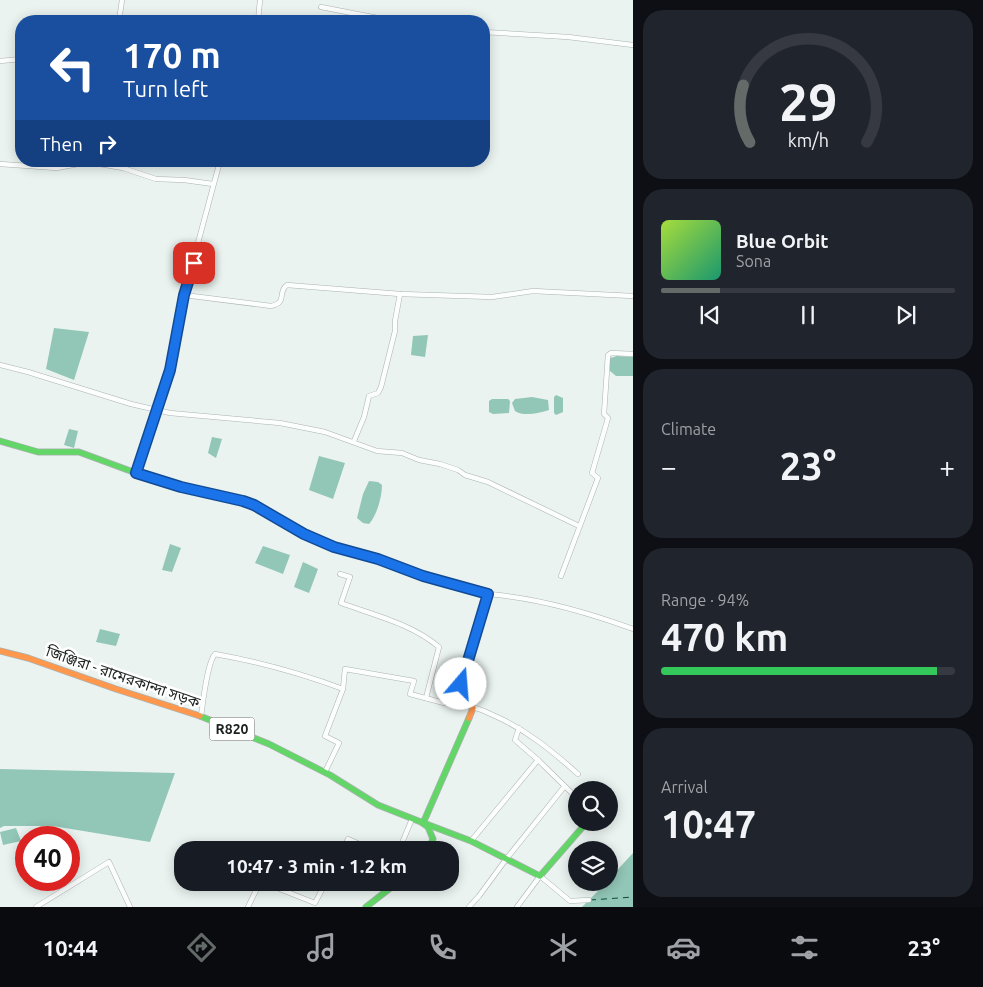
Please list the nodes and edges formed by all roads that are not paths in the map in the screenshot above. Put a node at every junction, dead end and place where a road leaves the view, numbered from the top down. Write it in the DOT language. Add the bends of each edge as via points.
graph roads {
  1 [pos="122,0"];
  2 [pos="260,0"];
  3 [pos="322,7"];
  4 [pos="120,15"];
  5 [pos="259,15"];
  6 [pos="363,15"];
  7 [pos="490,32"];
  8 [pos="633,45"];
  9 [pos="15,60"];
  10 [pos="0,61"];
  11 [pos="0,164"];
  12 [pos="15,165"];
  13 [pos="43,167"];
  14 [pos="62,167"];
  15 [pos="116,167"];
  16 [pos="218,167"];
  17 [pos="213,184"];
  18 [pos="400,294"];
  19 [pos="184,295"];
  20 [pos="633,296"];
  21 [pos="633,354"];
  22 [pos="0,365"];
  23 [pos="0,441"];
  24 [pos="354,441"];
  25 [pos="136,473"];
  26 [pos="579,526"];
  27 [pos="340,574"];
  28 [pos="561,576"];
  29 [pos="488,594"];
  30 [pos="633,629"];
  31 [pos="0,651"];
  32 [pos="343,689"];
  33 [pos="426,698"];
  34 [pos="461,699"];
  35 [pos="473,708"];
  36 [pos="201,716"];
  37 [pos="519,728"];
  38 [pos="538,760"];
  39 [pos="325,772"];
  40 [pos="578,774"];
  41 [pos="564,786"];
  42 [pos="568,790"];
  43 [pos="412,819"];
  44 [pos="420,822"];
  45 [pos="579,831"];
  46 [pos="403,841"];
  47 [pos="432,841"];
  48 [pos="471,841"];
  49 [pos="507,858"];
  50 [pos="540,876"];
  51 [pos="256,891"];
  52 [pos="284,891"];
  53 [pos="321,891"];
  54 [pos="386,891"];
  55 [pos="589,900"];
  56 [pos="36,907"];
  57 [pos="130,907"];
  58 [pos="248,907"];
  59 [pos="366,907"];
  60 [pos="469,907"];
  61 [pos="517,907"];
  1 -- 4 [label="street"];
  2 -- 5 [label="street"];
  3 -- 6 [label="street"];
  7 -- 8 [label="street"];
  9 -- 10 [label="street"];
  11 -- 12 [label="street"];
  13 -- 14 [label="street"];
  15 -- 17 [label="street" via="156,179"];
  16 -- 17 [label="street"];
  17 -- 19 [label="street"];
  18 -- 19 [label="street" via="287,285 281,302 271,306"];
  18 -- 20 [label="street" via="492,296 533,292"];
  18 -- 24 [label="street" via="395,331 381,387 378,393 369,396"];
  19 -- 25 [label="street" via="170,370"];
  21 -- 26 [label="street" via="608,355 604,414 608,418 592,473 598,478"];
  22 -- 24 [label="street" via="170,413 280,423"];
  23 -- 25 [label="street" via="38,452 79,452"];
  24 -- 26 [label="street" via="377,451 402,453 458,470"];
  25 -- 29 [label="street" via="248,503 334,547"];
  26 -- 28 [label="street"];
  27 -- 33 [label="street" via="350,577 341,603 403,625 440,647"];
  29 -- 30 [label="street" via="555,605"];
  29 -- 34 [label="street" via="461,684"];
  31 -- 36 [label="street, জিঞ্জিরা - রামেরকান্দা সড়ক / R820"];
  32 -- 33 [label="street" via="345,669 414,681 410,694"];
  32 -- 36 [label="street" via="295,672 215,654"];
  32 -- 39 [label="street" via="325,736 339,743"];
  33 -- 34 [label="street" via="444,703"];
  34 -- 35 [label="street"];
  35 -- 37 [label="street"];
  35 -- 44 [label="street" via="426,817"];
  36 -- 39 [label="street, জিঞ্জিরা - রামেরকান্দা সড়ক / R820"];
  37 -- 38 [label="street" via="515,740"];
  37 -- 40 [label="street"];
  38 -- 41 [label="street"];
  38 -- 48 [label="street"];
  39 -- 43 [label="street, জিঞ্জিরা - রামেরকান্দা সড়ক / R820" via="378,804"];
  41 -- 42 [label="street"];
  41 -- 49 [label="street"];
  43 -- 44 [label="street, জিঞ্জিরা - রামেরকান্দা সড়ক / R820"];
  43 -- 46 [label="street"];
  44 -- 47 [label="street" via="428,827"];
  44 -- 48 [label="street, জিঞ্জিরা - রামেরকান্দা সড়ক"];
  45 -- 50 [label="street"];
  48 -- 49 [label="street, জিঞ্জিরা - রামেরকান্দা সড়ক"];
  49 -- 50 [label="street, জিঞ্জিরা - রামেরকান্দা সড়ক"];
  49 -- 60 [label="street"];
  50 -- 55 [label="street" via="570,901"];
  50 -- 61 [label="street"];
  51 -- 58 [label="street"];
  52 -- 53 [label="street" via="315,903"];
  54 -- 59 [label="street"];
  56 -- 57 [label="street" via="109,862"];
}
